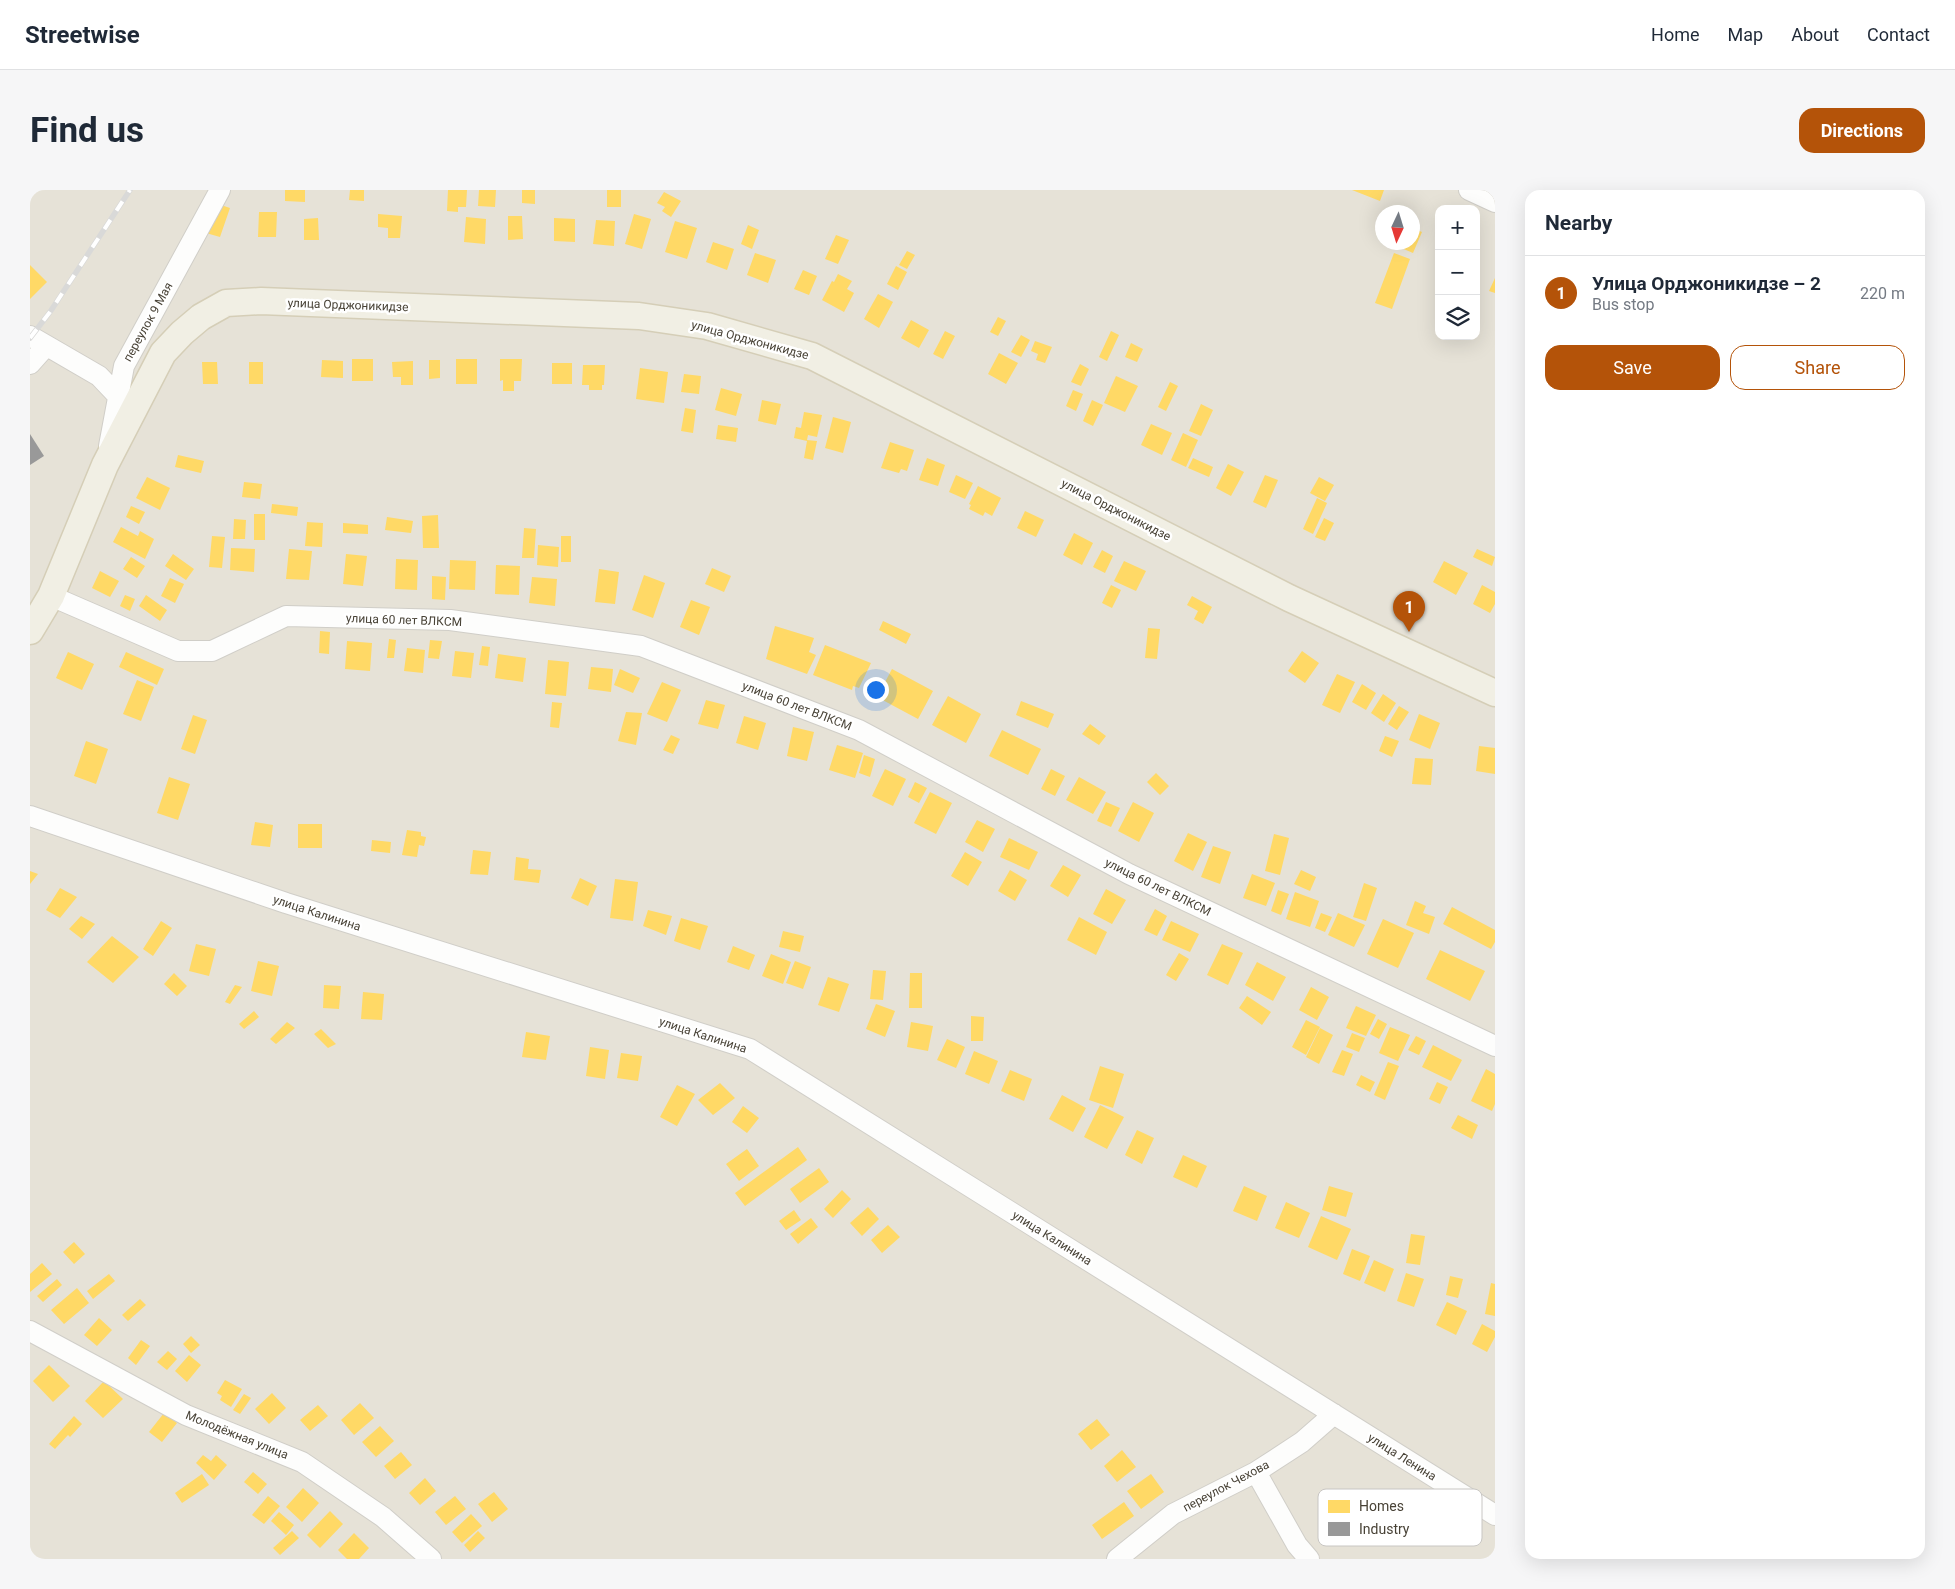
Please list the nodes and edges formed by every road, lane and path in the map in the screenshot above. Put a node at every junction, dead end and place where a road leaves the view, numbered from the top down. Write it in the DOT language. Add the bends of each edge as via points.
graph roads {
  1 [pos="220,190"];
  2 [pos="1469,190"];
  3 [pos="1495,202"];
  4 [pos="38,341"];
  5 [pos="30,364"];
  6 [pos="118,396"];
  7 [pos="106,465"];
  8 [pos="51,596"];
  9 [pos="30,630"];
  10 [pos="1495,693"];
  11 [pos="30,816"];
  12 [pos="1495,1046"];
  13 [pos="30,1331"];
  14 [pos="1334,1414"];
  15 [pos="1256,1472"];
  16 [pos="1454,1489"];
  17 [pos="1482,1507"];
  18 [pos="1495,1515"];
  19 [pos="430,1559"];
  20 [pos="1117,1559"];
  21 [pos="1309,1559"];
  1 -- 6 [label="street, переулок 9 Мая" via="124,366"];
  2 -- 3 [label="street"];
  4 -- 5 [label="street"];
  4 -- 6 [label="street" via="99,376"];
  6 -- 7 [label="street, переулок 9 Мая"];
  7 -- 8 [label="main road, улица Орджоникидзе"];
  7 -- 10 [label="main road, улица Орджоникидзе" via="163,353 201,317 226,303 261,301 639,316 707,326 812,356 1289,598"];
  8 -- 9 [label="main road, улица Орджоникидзе"];
  8 -- 12 [label="street, улица 60 лет ВЛКСМ" via="178,651 212,650 286,616 450,620 640,646 859,730 1129,874"];
  11 -- 14 [label="street, улица Калинина" via="286,903 750,1049"];
  13 -- 19 [label="street, Молодёжная улица" via="186,1415 302,1462 383,1516"];
  14 -- 15 [label="street, переулок Чехова" via="1302,1442"];
  14 -- 16 [label="street, улица Ленина"];
  15 -- 20 [label="street, переулок Чехова" via="1173,1514"];
  15 -- 21 [label="street" via="1297,1545"];
  17 -- 18 [label="street, улица Ленина"];
}
